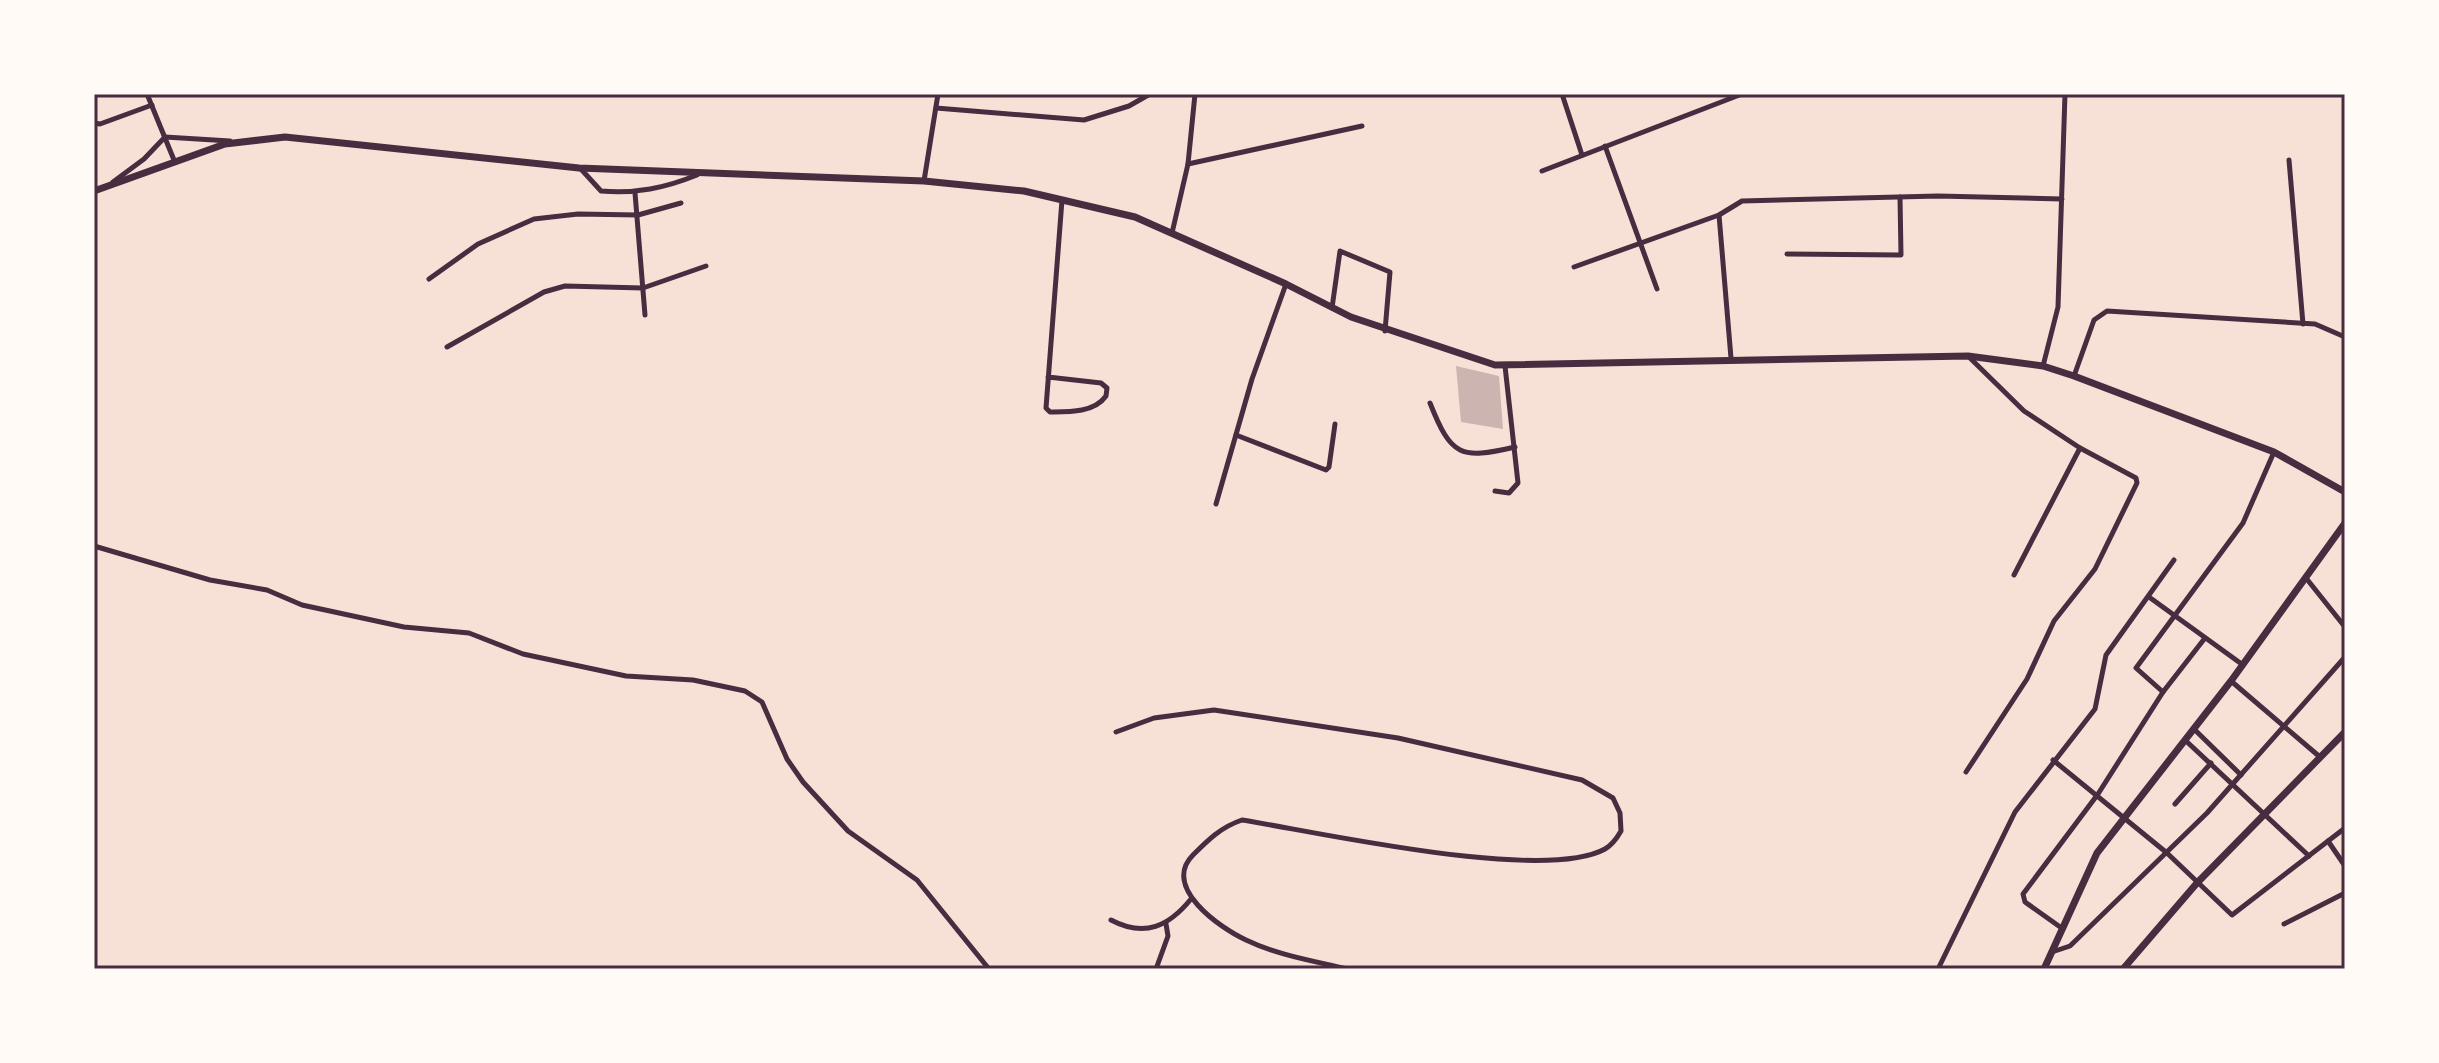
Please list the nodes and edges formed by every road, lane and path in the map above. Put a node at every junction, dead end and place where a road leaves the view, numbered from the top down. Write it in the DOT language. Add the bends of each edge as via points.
graph roads {
  1 [pos="147,94"];
  2 [pos="938,94"];
  3 [pos="1150,94"];
  4 [pos="1195,94"];
  5 [pos="1562,94"];
  6 [pos="1742,94"];
  7 [pos="2065,94"];
  8 [pos="152,105"];
  9 [pos="936,108"];
  10 [pos="94,123"];
  11 [pos="1362,126"];
  12 [pos="165,137"];
  13 [pos="239,141"];
  14 [pos="1605,146"];
  15 [pos="1582,155"];
  16 [pos="174,160"];
  17 [pos="2289,160"];
  18 [pos="1188,164"];
  19 [pos="579,168"];
  20 [pos="705,171"];
  21 [pos="1542,171"];
  22 [pos="924,181"];
  23 [pos="110,184"];
  24 [pos="94,191"];
  25 [pos="635,193"];
  26 [pos="1900,197"];
  27 [pos="2062,199"];
  28 [pos="1062,200"];
  29 [pos="681,203"];
  30 [pos="638,215"];
  31 [pos="1719,215"];
  32 [pos="1172,233"];
  33 [pos="1640,242"];
  34 [pos="1787,254"];
  35 [pos="706,266"];
  36 [pos="1574,267"];
  37 [pos="429,279"];
  38 [pos="1286,284"];
  39 [pos="643,288"];
  40 [pos="1657,289"];
  41 [pos="1332,308"];
  42 [pos="645,315"];
  43 [pos="2303,324"];
  44 [pos="1385,332"];
  45 [pos="2345,337"];
  46 [pos="447,347"];
  47 [pos="1968,356"];
  48 [pos="1731,358"];
  49 [pos="1505,366"];
  50 [pos="2043,366"];
  51 [pos="2074,376"];
  52 [pos="1048,377"];
  53 [pos="1430,403"];
  54 [pos="1335,424"];
  55 [pos="1236,435"];
  56 [pos="1515,447"];
  57 [pos="2080,448"];
  58 [pos="2274,452"];
  59 [pos="1495,491"];
  60 [pos="2345,492"];
  61 [pos="1216,504"];
  62 [pos="2345,523"];
  63 [pos="94,546"];
  64 [pos="2174,560"];
  65 [pos="2014,575"];
  66 [pos="2306,578"];
  67 [pos="2149,597"];
  68 [pos="2174,616"];
  69 [pos="2345,627"];
  70 [pos="2205,638"];
  71 [pos="2345,657"];
  72 [pos="2243,665"];
  73 [pos="2231,681"];
  74 [pos="2163,692"];
  75 [pos="2284,726"];
  76 [pos="2194,729"];
  77 [pos="1116,732"];
  78 [pos="2345,732"];
  79 [pos="2185,740"];
  80 [pos="2320,757"];
  81 [pos="2053,760"];
  82 [pos="2211,763"];
  83 [pos="1966,772"];
  84 [pos="2241,775"];
  85 [pos="2234,782"];
  86 [pos="2098,794"];
  87 [pos="2175,804"];
  88 [pos="2264,813"];
  89 [pos="2123,816"];
  90 [pos="2345,828"];
  91 [pos="2328,841"];
  92 [pos="2167,853"];
  93 [pos="2309,856"];
  94 [pos="2345,866"];
  95 [pos="2197,883"];
  96 [pos="2345,893"];
  97 [pos="1191,899"];
  98 [pos="1111,920"];
  99 [pos="1166,924"];
  100 [pos="2284,924"];
  101 [pos="2063,929"];
  102 [pos="2055,951"];
  103 [pos="2049,967"];
  104 [pos="989,969"];
  105 [pos="1156,969"];
  106 [pos="1347,969"];
  107 [pos="1938,969"];
  108 [pos="2123,969"];
  1 -- 8 [label="street"];
  2 -- 9 [label="street"];
  3 -- 9 [label="street" via="1084,120"];
  4 -- 18 [label="street"];
  5 -- 15 [label="street"];
  6 -- 14 [label="street"];
  7 -- 27 [label="street"];
  8 -- 10 [label="street"];
  8 -- 12 [label="street"];
  9 -- 22 [label="street"];
  11 -- 18 [label="street"];
  12 -- 13 [label="street"];
  12 -- 16 [label="street"];
  12 -- 23 [label="street"];
  13 -- 16 [label="street"];
  13 -- 19 [label="street" via="339,141"];
  14 -- 15 [label="street"];
  14 -- 33 [label="street"];
  15 -- 21 [label="street"];
  16 -- 23 [label="street"];
  17 -- 43 [label="street"];
  18 -- 32 [label="street"];
  19 -- 20 [label="street"];
  19 -- 25 [label="street" via="601,191"];
  20 -- 22 [label="street"];
  20 -- 25 [label="street"];
  22 -- 28 [label="street"];
  23 -- 24 [label="street"];
  25 -- 30 [label="street"];
  26 -- 27 [label="street"];
  26 -- 31 [label="street" via="1742,201"];
  26 -- 34 [label="street" via="1901,255"];
  27 -- 50 [label="street" via="2058,307"];
  28 -- 32 [label="street" via="1135,217"];
  28 -- 52 [label="street"];
  29 -- 30 [label="street"];
  30 -- 37 [label="street" via="534,219 478,244"];
  30 -- 39 [label="street"];
  31 -- 33 [label="street"];
  31 -- 48 [label="street"];
  32 -- 38 [label="street"];
  33 -- 36 [label="street"];
  33 -- 40 [label="street"];
  35 -- 39 [label="street"];
  38 -- 41 [label="street"];
  38 -- 55 [label="street"];
  39 -- 42 [label="street"];
  39 -- 46 [label="street" via="565,286 544,292"];
  41 -- 44 [label="street"];
  41 -- 44 [label="street" via="1340,251 1390,272"];
  43 -- 45 [label="street"];
  43 -- 51 [label="street" via="2107,311 2094,320"];
  44 -- 49 [label="street"];
  47 -- 48 [label="street"];
  47 -- 50 [label="street"];
  47 -- 57 [label="street" via="2024,411"];
  48 -- 49 [label="street"];
  49 -- 56 [label="street"];
  50 -- 51 [label="street"];
  51 -- 58 [label="street"];
  52 -- 52 [label="street" via="1101,383 1106,396 1079,411 1050,412"];
  53 -- 56 [label="street" via="1443,437 1464,454"];
  54 -- 55 [label="street" via="1326,470"];
  55 -- 61 [label="street"];
  56 -- 59 [label="street" via="1518,483 1509,493"];
  57 -- 65 [label="street"];
  57 -- 83 [label="street" via="2137,483 2095,569 2054,621 2027,679"];
  58 -- 60 [label="street"];
  58 -- 68 [label="street" via="2243,523"];
  62 -- 66 [label="street"];
  63 -- 104 [label="street" via="210,580 267,590 302,605 404,627 469,633 523,654 626,676 693,680 755,696 803,782 848,831 917,880"];
  64 -- 67 [label="street"];
  66 -- 69 [label="street"];
  66 -- 72 [label="street"];
  67 -- 68 [label="street"];
  67 -- 81 [label="street" via="2106,655 2095,709"];
  68 -- 70 [label="street"];
  68 -- 74 [label="street" via="2136,668"];
  70 -- 72 [label="street"];
  70 -- 74 [label="street"];
  71 -- 75 [label="street"];
  72 -- 73 [label="street"];
  73 -- 75 [label="street"];
  73 -- 76 [label="street"];
  74 -- 86 [label="street"];
  75 -- 80 [label="street"];
  75 -- 84 [label="street"];
  76 -- 79 [label="street"];
  76 -- 84 [label="street"];
  77 -- 97 [label="street" via="1154,718 1214,710 1262,716 1398,738 1582,780 1609,795 1620,813 1621,831 1602,850 1517,861 1242,820 1215,833 1186,862 1183,876"];
  78 -- 80 [label="street"];
  79 -- 82 [label="street"];
  79 -- 89 [label="street"];
  80 -- 88 [label="street"];
  81 -- 86 [label="street"];
  81 -- 107 [label="street" via="2015,812"];
  82 -- 85 [label="street"];
  82 -- 87 [label="street"];
  84 -- 85 [label="street"];
  85 -- 88 [label="street"];
  85 -- 92 [label="street"];
  86 -- 89 [label="street"];
  86 -- 101 [label="street" via="2023,894 2025,902"];
  88 -- 93 [label="street"];
  88 -- 95 [label="street"];
  89 -- 92 [label="street"];
  89 -- 101 [label="street" via="2083,878"];
  90 -- 91 [label="street"];
  91 -- 93 [label="street"];
  91 -- 94 [label="street"];
  92 -- 95 [label="street"];
  92 -- 102 [label="street" via="2070,946"];
  93 -- 95 [label="street" via="2232,915"];
  95 -- 108 [label="street"];
  96 -- 100 [label="street"];
  97 -- 99 [label="street"];
  97 -- 106 [label="street" via="1246,940"];
  98 -- 99 [label="street" via="1148,930"];
  99 -- 105 [label="street" via="1168,936"];
  101 -- 102 [label="street"];
  102 -- 103 [label="street"];
}
